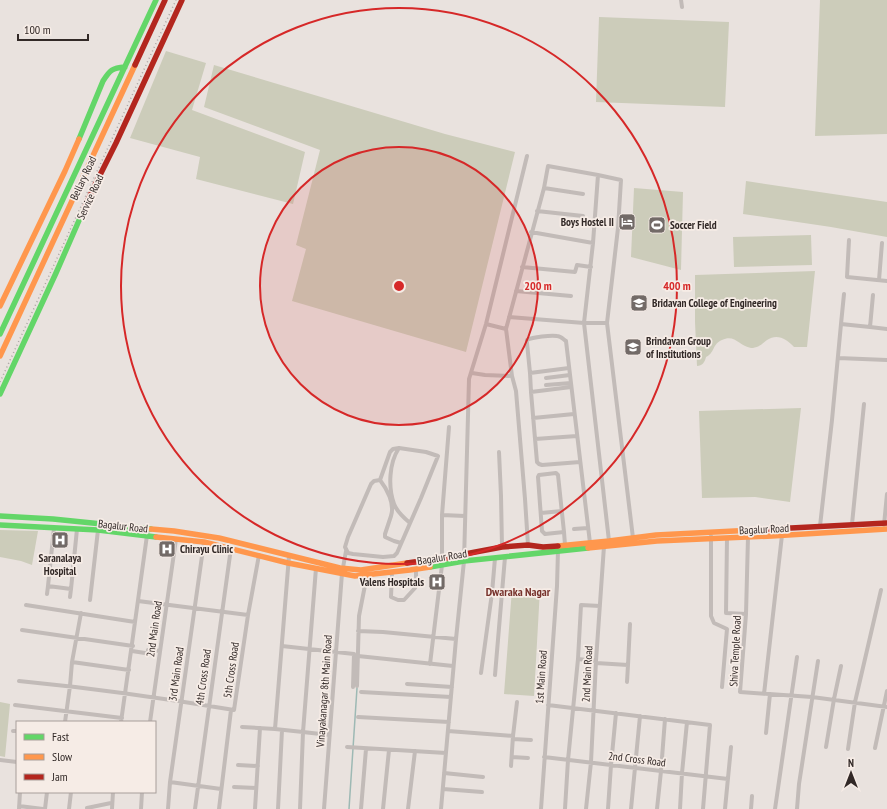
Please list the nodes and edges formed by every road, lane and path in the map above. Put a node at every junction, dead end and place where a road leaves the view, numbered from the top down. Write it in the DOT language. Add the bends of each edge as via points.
graph roads {
  1 [pos="156,0"];
  2 [pos="165,0"];
  3 [pos="182,0"];
  4 [pos="681,0"];
  5 [pos="682,7"];
  6 [pos="125,67"];
  7 [pos="527,156"];
  8 [pos="598,175"];
  9 [pos="544,188"];
  10 [pos="583,194"];
  11 [pos="537,211"];
  12 [pos="583,216"];
  13 [pos="531,232"];
  14 [pos="849,240"];
  15 [pos="593,243"];
  16 [pos="882,243"];
  17 [pos="522,267"];
  18 [pos="591,267"];
  19 [pos="879,280"];
  20 [pos="887,281"];
  21 [pos="516,291"];
  22 [pos="844,294"];
  23 [pos="571,296"];
  24 [pos="873,296"];
  25 [pos="0,306"];
  26 [pos="509,317"];
  27 [pos="584,323"];
  28 [pos="607,323"];
  29 [pos="486,324"];
  30 [pos="841,324"];
  31 [pos="870,327"];
  32 [pos="506,328"];
  33 [pos="887,329"];
  34 [pos="0,334"];
  35 [pos="0,356"];
  36 [pos="838,358"];
  37 [pos="887,360"];
  38 [pos="569,368"];
  39 [pos="530,372"];
  40 [pos="472,373"];
  41 [pos="570,375"];
  42 [pos="512,376"];
  43 [pos="546,378"];
  44 [pos="546,384"];
  45 [pos="571,385"];
  46 [pos="531,392"];
  47 [pos="0,394"];
  48 [pos="864,404"];
  49 [pos="574,414"];
  50 [pos="533,418"];
  51 [pos="449,428"];
  52 [pos="577,436"];
  53 [pos="535,439"];
  54 [pos="399,448"];
  55 [pos="499,452"];
  56 [pos="580,462"];
  57 [pos="380,480"];
  58 [pos="887,494"];
  59 [pos="562,511"];
  60 [pos="541,513"];
  61 [pos="442,515"];
  62 [pos="0,516"];
  63 [pos="465,516"];
  64 [pos="410,523"];
  65 [pos="852,524"];
  66 [pos="0,525"];
  67 [pos="820,526"];
  68 [pos="885,526"];
  69 [pos="54,528"];
  70 [pos="148,528"];
  71 [pos="588,528"];
  72 [pos="77,529"];
  73 [pos="574,529"];
  74 [pos="98,530"];
  75 [pos="564,532"];
  76 [pos="710,532"];
  77 [pos="782,535"];
  78 [pos="147,536"];
  79 [pos="748,537"];
  80 [pos="633,538"];
  81 [pos="727,538"];
  82 [pos="176,539"];
  83 [pos="711,539"];
  84 [pos="609,541"];
  85 [pos="204,542"];
  86 [pos="401,543"];
  87 [pos="590,543"];
  88 [pos="603,544"];
  89 [pos="528,545"];
  90 [pos="564,545"];
  91 [pos="502,547"];
  92 [pos="230,548"];
  93 [pos="557,548"];
  94 [pos="346,550"];
  95 [pos="464,554"];
  96 [pos="259,555"];
  97 [pos="394,556"];
  98 [pos="383,557"];
  99 [pos="505,557"];
  100 [pos="442,558"];
  101 [pos="494,558"];
  102 [pos="289,559"];
  103 [pos="464,561"];
  104 [pos="442,564"];
  105 [pos="394,565"];
  106 [pos="382,566"];
  107 [pos="316,568"];
  108 [pos="416,569"];
  109 [pos="343,571"];
  110 [pos="375,571"];
  111 [pos="392,572"];
  112 [pos="367,575"];
  113 [pos="48,586"];
  114 [pos="70,589"];
  115 [pos="881,590"];
  116 [pos="47,594"];
  117 [pos="70,597"];
  118 [pos="90,600"];
  119 [pos="138,600"];
  120 [pos="166,604"];
  121 [pos="26,605"];
  122 [pos="600,606"];
  123 [pos="194,608"];
  124 [pos="222,611"];
  125 [pos="80,613"];
  126 [pos="746,614"];
  127 [pos="248,615"];
  128 [pos="135,622"];
  129 [pos="630,624"];
  130 [pos="22,630"];
  131 [pos="358,631"];
  132 [pos="433,637"];
  133 [pos="76,638"];
  134 [pos="456,639"];
  135 [pos="282,646"];
  136 [pos="132,648"];
  137 [pos="309,650"];
  138 [pos="160,651"];
  139 [pos="336,653"];
  140 [pos="358,656"];
  141 [pos="797,657"];
  142 [pos="578,659"];
  143 [pos="818,661"];
  144 [pos="72,662"];
  145 [pos="596,662"];
  146 [pos="430,664"];
  147 [pos="628,665"];
  148 [pos="453,666"];
  149 [pos="841,666"];
  150 [pos="129,670"];
  151 [pos="481,674"];
  152 [pos="495,675"];
  153 [pos="18,681"];
  154 [pos="627,682"];
  155 [pos="407,684"];
  156 [pos="70,686"];
  157 [pos="722,687"];
  158 [pos="452,688"];
  159 [pos="887,691"];
  160 [pos="361,692"];
  161 [pos="126,693"];
  162 [pos="764,694"];
  163 [pos="770,694"];
  164 [pos="791,696"];
  165 [pos="154,697"];
  166 [pos="451,697"];
  167 [pos="812,697"];
  168 [pos="834,699"];
  169 [pos="182,701"];
  170 [pos="517,702"];
  171 [pos="855,702"];
  172 [pos="15,705"];
  173 [pos="548,705"];
  174 [pos="208,706"];
  175 [pos="885,707"];
  176 [pos="573,708"];
  177 [pos="232,710"];
  178 [pos="594,711"];
  179 [pos="67,712"];
  180 [pos="616,713"];
  181 [pos="640,716"];
  182 [pos="358,717"];
  183 [pos="122,720"];
  184 [pos="664,720"];
  185 [pos="65,721"];
  186 [pos="150,721"];
  187 [pos="449,722"];
  188 [pos="687,722"];
  189 [pos="242,727"];
  190 [pos="260,728"];
  191 [pos="275,730"];
  192 [pos="282,730"];
  193 [pos="448,731"];
  194 [pos="303,732"];
  195 [pos="766,733"];
  196 [pos="330,735"];
  197 [pos="513,738"];
  198 [pos="531,740"];
  199 [pos="347,747"];
  200 [pos="731,747"];
  201 [pos="826,747"];
  202 [pos="875,748"];
  203 [pos="366,749"];
  204 [pos="848,749"];
  205 [pos="389,750"];
  206 [pos="415,751"];
  207 [pos="446,753"];
  208 [pos="512,757"];
  209 [pos="544,757"];
  210 [pos="528,758"];
  211 [pos="0,760"];
  212 [pos="568,760"];
  213 [pos="16,762"];
  214 [pos="591,762"];
  215 [pos="238,765"];
  216 [pos="611,765"];
  217 [pos="258,766"];
  218 [pos="511,766"];
  219 [pos="635,768"];
  220 [pos="661,771"];
  221 [pos="444,773"];
  222 [pos="682,773"];
  223 [pos="482,776"];
  224 [pos="706,776"];
  225 [pos="728,779"];
  226 [pos="170,782"];
  227 [pos="198,786"];
  228 [pos="234,787"];
  229 [pos="256,788"];
  230 [pos="221,789"];
  231 [pos="443,789"];
  232 [pos="482,792"];
  233 [pos="20,793"];
  234 [pos="47,793"];
  235 [pos="71,793"];
  236 [pos="113,793"];
  237 [pos="142,793"];
  238 [pos="752,796"];
  239 [pos="112,803"];
  240 [pos="19,808"];
  241 [pos="87,808"];
  242 [pos="44,809"];
  243 [pos="69,809"];
  244 [pos="112,809"];
  245 [pos="142,809"];
  246 [pos="168,809"];
  247 [pos="194,809"];
  248 [pos="219,809"];
  249 [pos="255,809"];
  250 [pos="278,809"];
  251 [pos="300,809"];
  252 [pos="324,809"];
  253 [pos="361,809"];
  254 [pos="383,809"];
  255 [pos="408,809"];
  256 [pos="441,809"];
  257 [pos="541,809"];
  258 [pos="565,809"];
  259 [pos="586,809"];
  260 [pos="608,809"];
  261 [pos="631,809"];
  262 [pos="658,809"];
  263 [pos="680,809"];
  264 [pos="703,809"];
  265 [pos="725,809"];
  266 [pos="751,809"];
  267 [pos="775,809"];
  268 [pos="797,809"];
  1 -- 6 [label="main road, Bellary Road"];
  2 -- 35 [label="main road, Bellary Road"];
  3 -- 47 [label="main road, Service Road"];
  4 -- 5 [label="street"];
  6 -- 25 [label="main road" via="111,70 103,81 64,171"];
  6 -- 34 [label="main road, Bellary Road"];
  7 -- 29 [label="street"];
  8 -- 9 [label="street" via="548,166"];
  8 -- 15 [label="street"];
  8 -- 28 [label="street" via="621,180"];
  9 -- 10 [label="street"];
  9 -- 11 [label="street"];
  11 -- 12 [label="street"];
  11 -- 13 [label="street"];
  13 -- 15 [label="street"];
  13 -- 17 [label="street"];
  14 -- 19 [label="street" via="847,277"];
  15 -- 18 [label="street"];
  16 -- 19 [label="street"];
  17 -- 18 [label="street" via="575,272 577,265"];
  17 -- 21 [label="street"];
  18 -- 27 [label="street"];
  19 -- 20 [label="street"];
  21 -- 23 [label="street"];
  21 -- 26 [label="street"];
  22 -- 30 [label="street"];
  24 -- 31 [label="street"];
  26 -- 27 [label="street"];
  26 -- 32 [label="street"];
  27 -- 28 [label="street"];
  27 -- 84 [label="street"];
  28 -- 80 [label="street"];
  29 -- 32 [label="street"];
  29 -- 40 [label="street"];
  30 -- 31 [label="street"];
  30 -- 36 [label="street"];
  31 -- 33 [label="street"];
  32 -- 42 [label="street"];
  36 -- 37 [label="street"];
  36 -- 67 [label="street"];
  38 -- 39 [label="street"];
  38 -- 39 [label="street" via="566,341 563,338 532,338 527,343"];
  38 -- 41 [label="street"];
  39 -- 46 [label="street"];
  40 -- 42 [label="street"];
  40 -- 63 [label="street" via="469,379"];
  41 -- 43 [label="street"];
  41 -- 45 [label="street"];
  42 -- 89 [label="street" via="516,391"];
  44 -- 45 [label="street"];
  45 -- 46 [label="street"];
  45 -- 49 [label="street"];
  46 -- 50 [label="street"];
  48 -- 65 [label="street"];
  49 -- 50 [label="street"];
  49 -- 52 [label="street"];
  50 -- 53 [label="street"];
  51 -- 61 [label="street"];
  52 -- 53 [label="street"];
  52 -- 56 [label="street"];
  53 -- 56 [label="street" via="539,464"];
  54 -- 57 [label="street" via="390,452"];
  54 -- 64 [label="street" via="391,472 391,492 394,504"];
  54 -- 64 [label="street" via="438,456"];
  55 -- 91 [label="street"];
  56 -- 71 [label="street"];
  57 -- 86 [label="street" via="389,493 392,510 385,537"];
  57 -- 94 [label="street, Vinayakanagar 8th Main Road" via="371,484 348,537"];
  58 -- 68 [label="street"];
  59 -- 60 [label="street"];
  59 -- 60 [label="street" via="558,475 541,474 538,477"];
  59 -- 75 [label="street"];
  60 -- 75 [label="street" via="543,533"];
  61 -- 63 [label="street"];
  61 -- 100 [label="street"];
  62 -- 70 [label="main road, Bagalur Road"];
  63 -- 95 [label="street"];
  64 -- 86 [label="street"];
  65 -- 67 [label="main road, Bagalur Road"];
  65 -- 68 [label="main road, Bagalur Road"];
  66 -- 69 [label="main road, Bagalur Road"];
  67 -- 76 [label="main road, Bagalur Road"];
  68 -- 77 [label="main road, Bagalur Road"];
  69 -- 72 [label="main road, Bagalur Road"];
  69 -- 113 [label="street"];
  70 -- 78 [label="street"];
  70 -- 102 [label="main road, Bagalur Road" via="219,538"];
  71 -- 73 [label="street"];
  71 -- 87 [label="street"];
  72 -- 74 [label="main road, Bagalur Road"];
  72 -- 114 [label="street"];
  74 -- 78 [label="main road, Bagalur Road"];
  74 -- 118 [label="street"];
  75 -- 90 [label="street"];
  76 -- 80 [label="main road, Bagalur Road"];
  76 -- 83 [label="street"];
  77 -- 79 [label="main road, Bagalur Road"];
  77 -- 162 [label="street"];
  78 -- 82 [label="main road, Bagalur Road"];
  78 -- 119 [label="street"];
  79 -- 81 [label="main road, Bagalur Road"];
  79 -- 126 [label="street, Shiva Temple Road"];
  80 -- 84 [label="main road, Bagalur Road"];
  81 -- 83 [label="main road, Bagalur Road"];
  81 -- 126 [label="street" via="726,613"];
  82 -- 85 [label="main road, Bagalur Road"];
  82 -- 120 [label="street, 2nd Main Road"];
  83 -- 88 [label="main road, Bagalur Road"];
  83 -- 157 [label="street" via="712,616 714,623 727,629"];
  84 -- 88 [label="main road, Bagalur Road"];
  85 -- 92 [label="main road, Bagalur Road"];
  85 -- 123 [label="street, 3rd Main Road"];
  86 -- 97 [label="street"];
  87 -- 88 [label="main road, Bagalur Road"];
  87 -- 90 [label="main road, Bagalur Road"];
  88 -- 93 [label="main road, Bagalur Road"];
  88 -- 122 [label="street, 2nd Main Road"];
  89 -- 91 [label="main road, Bagalur Road"];
  89 -- 93 [label="main road, Bagalur Road"];
  90 -- 93 [label="main road, Bagalur Road"];
  91 -- 95 [label="main road, Bagalur Road"];
  92 -- 96 [label="main road, Bagalur Road"];
  92 -- 124 [label="street, 4th Cross Road"];
  93 -- 99 [label="main road, Bagalur Road" via="545,553"];
  93 -- 173 [label="street, 1st Main Road" via="557,586"];
  94 -- 98 [label="street" via="352,554"];
  94 -- 109 [label="street, Vinayakanagar 8th Main Road"];
  95 -- 100 [label="main road, Bagalur Road"];
  95 -- 103 [label="street"];
  96 -- 102 [label="main road, Bagalur Road"];
  96 -- 127 [label="street, 5th Cross Road"];
  97 -- 98 [label="street"];
  97 -- 105 [label="street"];
  98 -- 106 [label="street"];
  99 -- 101 [label="main road, Bagalur Road"];
  99 -- 152 [label="street"];
  100 -- 105 [label="main road, Bagalur Road"];
  101 -- 103 [label="main road, Bagalur Road"];
  101 -- 151 [label="street"];
  102 -- 107 [label="main road, Bagalur Road"];
  102 -- 109 [label="main road, Bagalur Road"];
  102 -- 135 [label="street"];
  103 -- 104 [label="main road, Bagalur Road"];
  103 -- 134 [label="street"];
  104 -- 108 [label="main road, Bagalur Road"];
  104 -- 132 [label="street"];
  105 -- 106 [label="main road, Bagalur Road"];
  106 -- 110 [label="main road, Bagalur Road"];
  107 -- 109 [label="main road, Bagalur Road"];
  107 -- 137 [label="street"];
  108 -- 111 [label="main road, Bagalur Road"];
  108 -- 111 [label="street" via="415,588 404,600 390,597"];
  109 -- 110 [label="main road, Bagalur Road"];
  109 -- 112 [label="main road, Bagalur Road" via="355,576"];
  109 -- 139 [label="street, Vinayakanagar 8th Main Road"];
  110 -- 111 [label="main road, Bagalur Road"];
  110 -- 112 [label="main road, Bagalur Road"];
  112 -- 131 [label="street"];
  113 -- 114 [label="street"];
  113 -- 116 [label="street"];
  114 -- 117 [label="street"];
  115 -- 171 [label="street"];
  119 -- 120 [label="street"];
  119 -- 128 [label="street"];
  120 -- 123 [label="street"];
  120 -- 138 [label="street, 2nd Main Road"];
  121 -- 125 [label="street"];
  122 -- 142 [label="street" via="581,605"];
  122 -- 145 [label="street, 2nd Main Road"];
  123 -- 124 [label="street"];
  123 -- 169 [label="street, 3rd Main Road"];
  124 -- 127 [label="street"];
  124 -- 174 [label="street, 4th Cross Road"];
  125 -- 128 [label="street"];
  125 -- 133 [label="street"];
  126 -- 162 [label="street, Shiva Temple Road" via="740,692"];
  127 -- 177 [label="street, 5th Cross Road"];
  128 -- 136 [label="street"];
  129 -- 147 [label="street"];
  130 -- 133 [label="street"];
  131 -- 132 [label="street"];
  131 -- 140 [label="street"];
  132 -- 134 [label="street"];
  132 -- 146 [label="street"];
  133 -- 136 [label="street"];
  133 -- 144 [label="street"];
  134 -- 148 [label="street"];
  135 -- 137 [label="street"];
  135 -- 191 [label="street"];
  136 -- 138 [label="street"];
  136 -- 150 [label="street"];
  137 -- 139 [label="street"];
  137 -- 194 [label="street"];
  138 -- 165 [label="street, 2nd Main Road"];
  139 -- 140 [label="street" via="354,654 355,687"];
  139 -- 196 [label="street, Vinayakanagar 8th Main Road"];
  140 -- 146 [label="street"];
  141 -- 164 [label="street"];
  142 -- 145 [label="street"];
  142 -- 176 [label="street"];
  143 -- 167 [label="street"];
  144 -- 150 [label="street"];
  144 -- 156 [label="street"];
  145 -- 147 [label="street"];
  145 -- 178 [label="street, 2nd Main Road"];
  146 -- 148 [label="street"];
  147 -- 154 [label="street"];
  148 -- 158 [label="street"];
  149 -- 168 [label="street"];
  150 -- 161 [label="street"];
  153 -- 156 [label="street"];
  155 -- 158 [label="street"];
  156 -- 161 [label="street"];
  156 -- 179 [label="street"];
  158 -- 166 [label="street"];
  159 -- 175 [label="street"];
  160 -- 166 [label="street"];
  161 -- 165 [label="street"];
  161 -- 183 [label="street"];
  162 -- 163 [label="street, Shiva Temple Road"];
  163 -- 164 [label="street, Shiva Temple Road"];
  163 -- 195 [label="street"];
  164 -- 167 [label="street, Shiva Temple Road"];
  164 -- 267 [label="street"];
  165 -- 169 [label="street"];
  165 -- 186 [label="street, 2nd Main Road"];
  166 -- 187 [label="street"];
  167 -- 168 [label="street, Shiva Temple Road"];
  167 -- 268 [label="street"];
  168 -- 171 [label="street, Shiva Temple Road"];
  168 -- 201 [label="street"];
  169 -- 174 [label="street"];
  169 -- 226 [label="street, 3rd Main Road"];
  170 -- 197 [label="street"];
  171 -- 175 [label="street, Shiva Temple Road"];
  171 -- 204 [label="street"];
  172 -- 179 [label="street"];
  173 -- 176 [label="street"];
  173 -- 209 [label="street, 1st Main Road"];
  174 -- 177 [label="street"];
  174 -- 227 [label="street, 4th Cross Road"];
  175 -- 202 [label="street"];
  176 -- 178 [label="street"];
  176 -- 212 [label="street"];
  177 -- 230 [label="street, 5th Cross Road"];
  178 -- 180 [label="street"];
  178 -- 214 [label="street, 2nd Main Road"];
  179 -- 183 [label="street"];
  179 -- 185 [label="street"];
  180 -- 181 [label="street"];
  180 -- 216 [label="street"];
  181 -- 184 [label="street"];
  181 -- 219 [label="street"];
  182 -- 187 [label="street"];
  184 -- 188 [label="street"];
  184 -- 220 [label="street"];
  187 -- 193 [label="street"];
  188 -- 222 [label="street"];
  188 -- 224 [label="street" via="710,725"];
  189 -- 190 [label="street"];
  190 -- 191 [label="street"];
  190 -- 217 [label="street"];
  191 -- 192 [label="street"];
  192 -- 194 [label="street"];
  192 -- 250 [label="street"];
  193 -- 197 [label="street"];
  193 -- 207 [label="street"];
  194 -- 196 [label="street"];
  194 -- 251 [label="street"];
  196 -- 252 [label="street, Vinayakanagar 8th Main Road"];
  197 -- 198 [label="street"];
  197 -- 208 [label="street"];
  199 -- 203 [label="street"];
  200 -- 225 [label="street"];
  203 -- 205 [label="street"];
  203 -- 253 [label="street"];
  205 -- 206 [label="street"];
  205 -- 254 [label="street"];
  206 -- 207 [label="street"];
  206 -- 255 [label="street"];
  207 -- 221 [label="street"];
  208 -- 210 [label="street"];
  208 -- 218 [label="street"];
  209 -- 212 [label="street, 2nd Cross Road"];
  209 -- 257 [label="street, 1st Main Road"];
  211 -- 213 [label="street"];
  212 -- 214 [label="street, 2nd Cross Road"];
  212 -- 258 [label="street"];
  214 -- 216 [label="street, 2nd Cross Road"];
  214 -- 259 [label="street, 2nd Main Road"];
  215 -- 217 [label="street"];
  216 -- 219 [label="street, 2nd Cross Road"];
  216 -- 260 [label="street"];
  217 -- 229 [label="street"];
  219 -- 220 [label="street, 2nd Cross Road"];
  219 -- 261 [label="street"];
  220 -- 222 [label="street, 2nd Cross Road"];
  220 -- 262 [label="street"];
  221 -- 223 [label="street"];
  221 -- 231 [label="street"];
  222 -- 224 [label="street, 2nd Cross Road"];
  222 -- 263 [label="street"];
  224 -- 225 [label="street, 2nd Cross Road"];
  224 -- 264 [label="street"];
  225 -- 265 [label="street"];
  226 -- 227 [label="street"];
  226 -- 246 [label="street, 3rd Main Road"];
  227 -- 230 [label="street"];
  227 -- 247 [label="street, 4th Cross Road"];
  228 -- 229 [label="street"];
  229 -- 249 [label="street"];
  230 -- 248 [label="street, 5th Cross Road"];
  231 -- 232 [label="street"];
  231 -- 256 [label="street"];
  233 -- 240 [label="street"];
  234 -- 242 [label="street"];
  235 -- 243 [label="street"];
  236 -- 239 [label="street"];
  237 -- 245 [label="street"];
  238 -- 266 [label="street"];
  239 -- 241 [label="street"];
  239 -- 244 [label="street"];
  240 -- 242 [label="street"];
}
